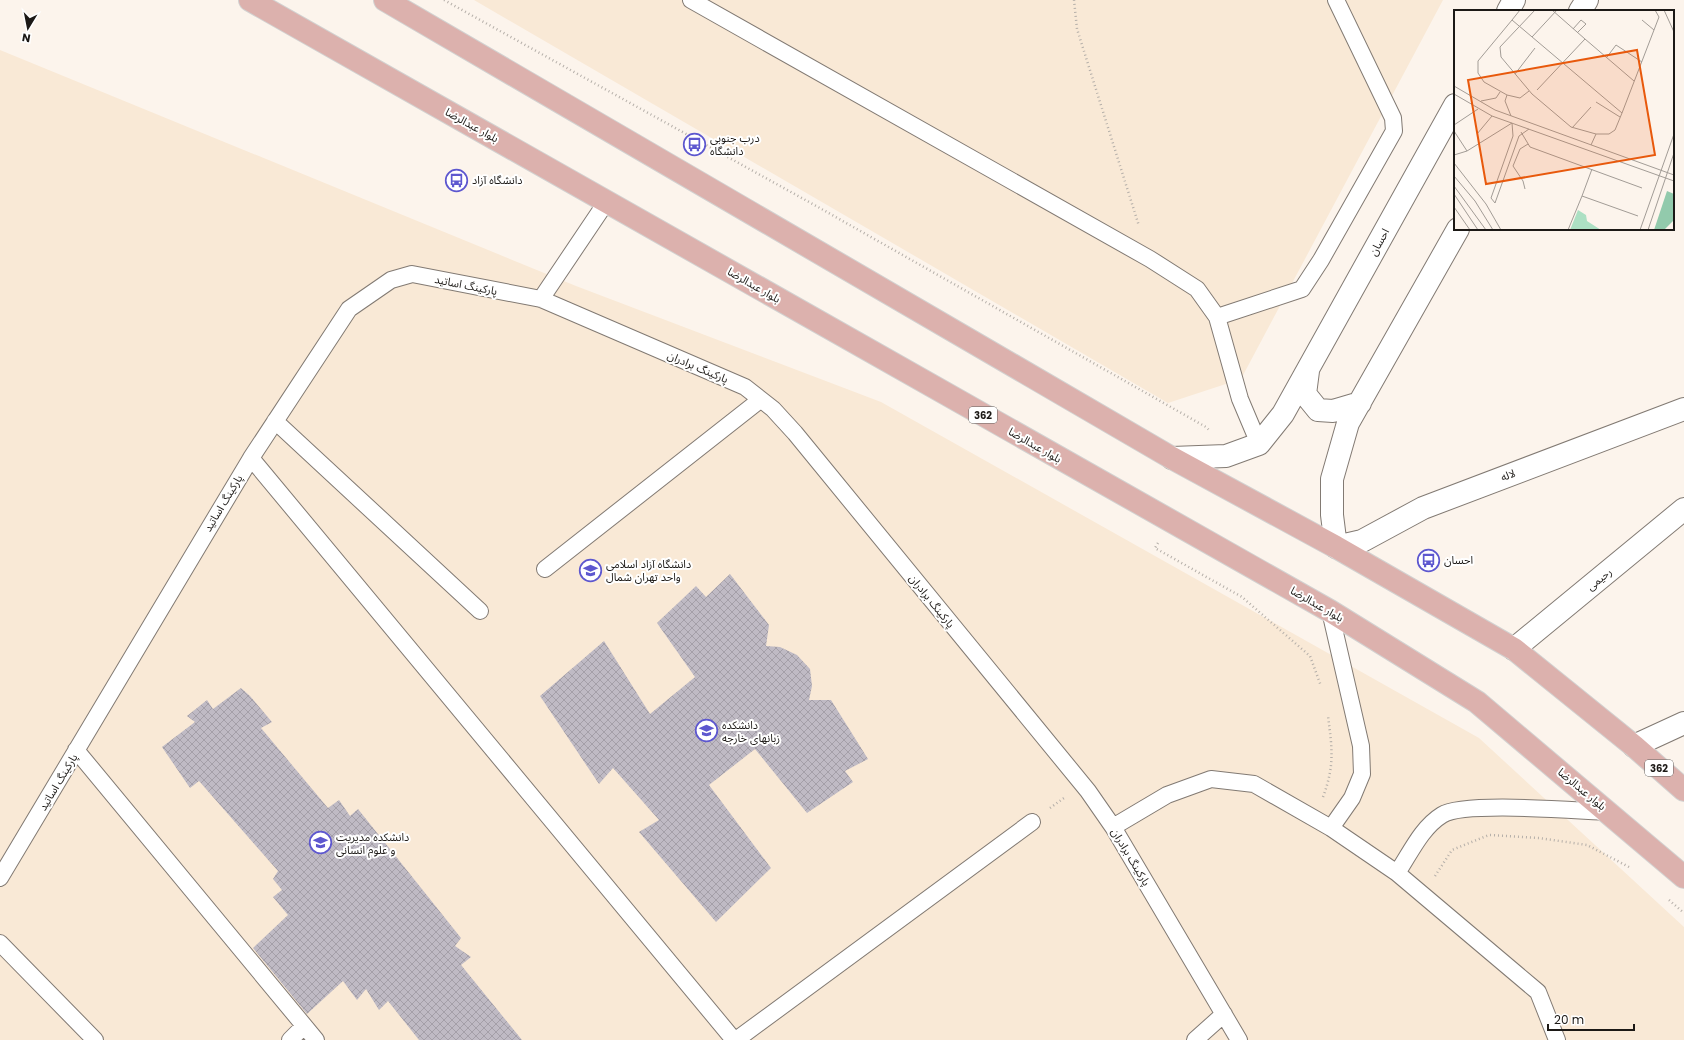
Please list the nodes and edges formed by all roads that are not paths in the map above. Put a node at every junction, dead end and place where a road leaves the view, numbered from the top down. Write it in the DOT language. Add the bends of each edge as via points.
graph roads {
  1 [pos="250,0"];
  2 [pos="385,0"];
  3 [pos="691,0"];
  4 [pos="1336,0"];
  5 [pos="1514,0"];
  6 [pos="1587,0"];
  7 [pos="1509,10"];
  8 [pos="1581,10"];
  9 [pos="1454,107"];
  10 [pos="607,201"];
  11 [pos="1457,230"];
  12 [pos="541,299"];
  13 [pos="1217,317"];
  14 [pos="1309,368"];
  15 [pos="760,400"];
  16 [pos="1360,403"];
  17 [pos="1684,408"];
  18 [pos="275,420"];
  19 [pos="1259,444"];
  20 [pos="251,458"];
  21 [pos="1172,458"];
  22 [pos="1684,509"];
  23 [pos="1336,547"];
  24 [pos="545,569"];
  25 [pos="480,611"];
  26 [pos="1330,611"];
  27 [pos="1514,649"];
  28 [pos="1684,723"];
  29 [pos="1634,746"];
  30 [pos="76,750"];
  31 [pos="1684,790"];
  32 [pos="1609,812"];
  33 [pos="1032,822"];
  34 [pos="1113,827"];
  35 [pos="1331,828"];
  36 [pos="1397,873"];
  37 [pos="1684,877"];
  38 [pos="0,878"];
  39 [pos="0,943"];
  40 [pos="1224,1014"];
  41 [pos="304,1026"];
  42 [pos="95,1040"];
  43 [pos="290,1040"];
  44 [pos="316,1040"];
  45 [pos="735,1040"];
  46 [pos="1195,1040"];
  47 [pos="1239,1040"];
  48 [pos="1557,1040"];
  1 -- 10 [label="main road, بلوار عبدالرضا / 362"];
  2 -- 21 [label="main road, 362"];
  3 -- 13 [label="lane" via="1150,259 1197,289"];
  4 -- 13 [label="lane" via="1393,118 1394,131 1302,289"];
  5 -- 7 [label="street"];
  6 -- 8 [label="street"];
  9 -- 14 [label="street, احسان"];
  10 -- 12 [label="lane"];
  10 -- 26 [label="main road, بلوار عبدالرضا / 362"];
  11 -- 16 [label="street"];
  12 -- 15 [label="lane, پارکینگ برادران" via="744,388"];
  12 -- 18 [label="lane, پارکینگ اساتید" via="412,274 391,280 349,309"];
  13 -- 19 [label="lane" via="1240,399"];
  14 -- 16 [label="street" via="1305,394 1318,410 1333,411"];
  14 -- 19 [label="street, احسان" via="1283,414"];
  15 -- 24 [label="lane"];
  15 -- 34 [label="lane, پارکینگ برادران" via="773,409 795,433 1083,785"];
  16 -- 23 [label="street" via="1348,423 1332,479 1332,515"];
  17 -- 23 [label="street, لاله" via="1423,508 1362,541"];
  18 -- 20 [label="lane, پارکینگ اساتید"];
  18 -- 25 [label="lane"];
  19 -- 21 [label="street" via="1226,456"];
  20 -- 30 [label="lane, پارکینگ اساتید"];
  20 -- 45 [label="lane"];
  21 -- 23 [label="main road, 362"];
  22 -- 27 [label="street, رحیمی"];
  23 -- 27 [label="main road, 362"];
  26 -- 32 [label="main road, بلوار عبدالرضا / 362" via="1477,702"];
  26 -- 35 [label="lane" via="1361,746 1362,774 1352,798"];
  27 -- 29 [label="main road, 362"];
  28 -- 29 [label="street"];
  29 -- 31 [label="main road, 362"];
  30 -- 38 [label="lane, پارکینگ اساتید"];
  30 -- 41 [label="lane"];
  32 -- 36 [label="lane" via="1493,808 1463,809 1443,814 1428,825"];
  32 -- 37 [label="main road, بلوار عبدالرضا / 362"];
  33 -- 45 [label="lane"];
  34 -- 35 [label="lane" via="1166,795 1211,779 1254,784"];
  34 -- 40 [label="lane, پارکینگ برادران"];
  35 -- 36 [label="lane"];
  36 -- 48 [label="lane" via="1538,992"];
  39 -- 42 [label="lane"];
  40 -- 46 [label="lane"];
  40 -- 47 [label="lane, پارکینگ برادران"];
  41 -- 43 [label="lane"];
  41 -- 44 [label="lane"];
}
